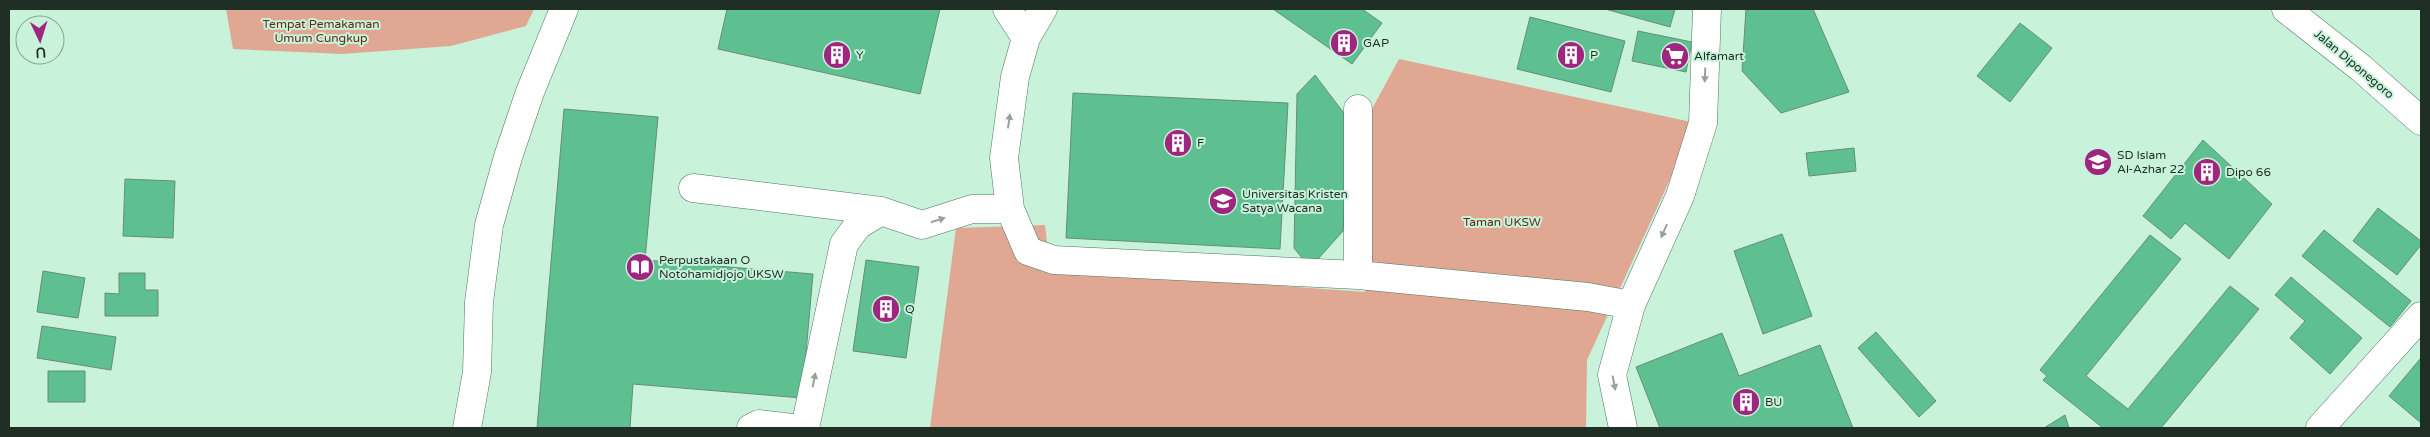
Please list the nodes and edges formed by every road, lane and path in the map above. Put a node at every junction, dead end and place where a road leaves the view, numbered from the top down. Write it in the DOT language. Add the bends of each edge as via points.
graph roads {
  1 [pos="564,9"];
  2 [pos="1007,9"];
  3 [pos="1043,9"];
  4 [pos="1707,9"];
  5 [pos="2286,9"];
  6 [pos="1026,38"];
  7 [pos="1358,109"];
  8 [pos="2421,121"];
  9 [pos="693,188"];
  10 [pos="1010,209"];
  11 [pos="881,211"];
  12 [pos="1358,275"];
  13 [pos="1631,304"];
  14 [pos="2421,316"];
  15 [pos="468,428"];
  16 [pos="751,428"];
  17 [pos="792,428"];
  18 [pos="805,428"];
  19 [pos="1623,428"];
  20 [pos="2320,428"];
  1 -- 15 [label="street" via="530,92 489,225 479,302 477,372"];
  2 -- 6 [label="street"];
  3 -- 6 [label="street"];
  4 -- 13 [label="street, one-way" via="1703,123 1680,196"];
  5 -- 8 [label="street, Jalan Diponegoro"];
  10 -- 6 [label="street, one-way" via="1004,158 1015,77"];
  7 -- 12 [label="street"];
  9 -- 11 [label="street"];
  11 -- 10 [label="street, one-way" via="922,224 972,209"];
  10 -- 12 [label="street" via="1028,251 1054,260"];
  18 -- 11 [label="street, one-way" via="844,244 858,224"];
  12 -- 13 [label="street"];
  13 -- 19 [label="street, one-way" via="1612,375"];
  14 -- 20 [label="street"];
  16 -- 17 [label="street" via="759,424"];
}
